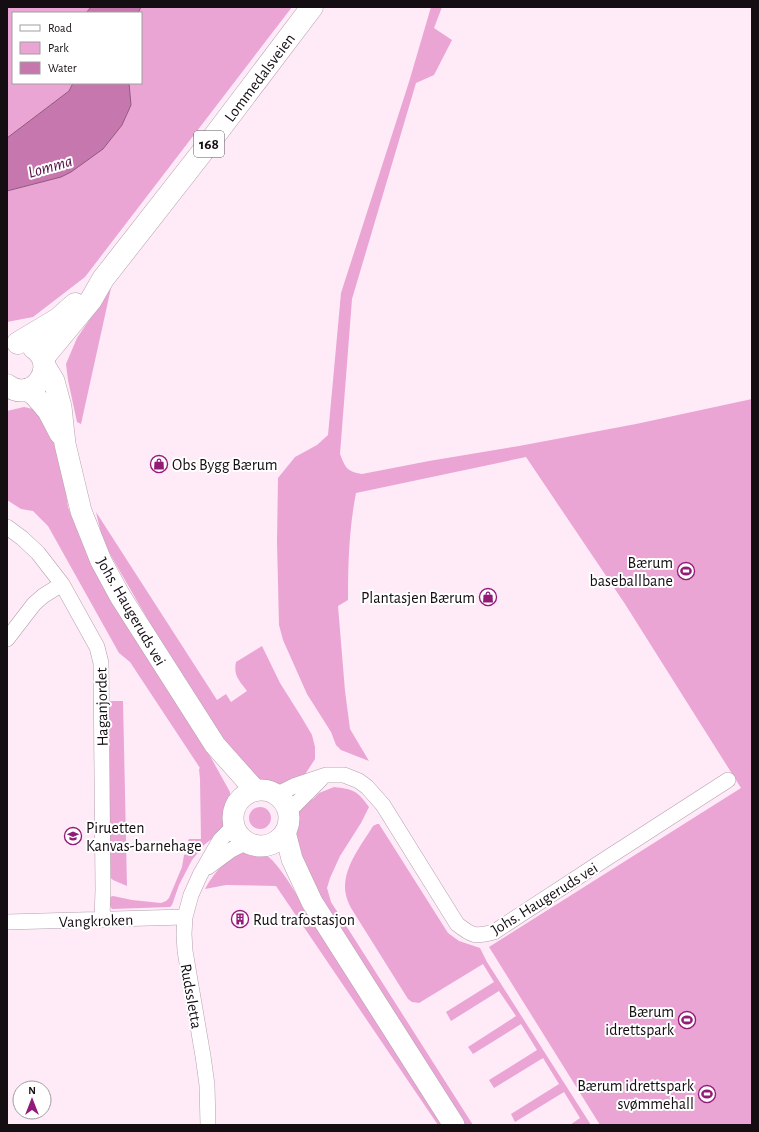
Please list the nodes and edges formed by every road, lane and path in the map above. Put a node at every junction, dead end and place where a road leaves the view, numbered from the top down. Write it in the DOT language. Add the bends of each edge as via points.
graph roads {
  1 [pos="312,7"];
  2 [pos="103,279"];
  3 [pos="13,346"];
  4 [pos="44,362"];
  5 [pos="15,391"];
  6 [pos="66,444"];
  7 [pos="7,527"];
  8 [pos="62,584"];
  9 [pos="7,638"];
  10 [pos="215,745"];
  11 [pos="322,777"];
  12 [pos="728,780"];
  13 [pos="266,793"];
  14 [pos="236,805"];
  15 [pos="288,812"];
  16 [pos="234,826"];
  17 [pos="285,832"];
  18 [pos="256,844"];
  19 [pos="204,870"];
  20 [pos="312,902"];
  21 [pos="185,917"];
  22 [pos="102,919"];
  23 [pos="7,922"];
  24 [pos="208,1125"];
  25 [pos="454,1125"];
  1 -- 2 [label="main road, Lommedalsveien / 168"];
  2 -- 3 [label="main road, Lommedalsveien / 168" via="58,319"];
  2 -- 4 [label="main road, Lommedalsveien / 168" via="91,300"];
  3 -- 4 [label="main road, 168" via="32,346"];
  4 -- 5 [label="main road, 168" via="43,376 35,386"];
  4 -- 6 [label="main road, Johs. Haugeruds vei" via="54,381 61,407"];
  5 -- 6 [label="main road, Johs. Haugeruds vei" via="36,398 48,411"];
  6 -- 10 [label="main road, Johs. Haugeruds vei" via="81,511 101,560 120,596"];
  7 -- 8 [label="street, Haganjordet" via="38,553"];
  8 -- 9 [label="street" via="34,604"];
  8 -- 22 [label="street, Haganjordet" via="97,647 101,663"];
  10 -- 13 [label="main road, Johs. Haugeruds vei"];
  10 -- 14 [label="main road, Johs. Haugeruds vei" via="235,794"];
  11 -- 12 [label="street, Johs. Haugeruds vei" via="344,775 367,787 383,805 457,924 468,933 476,935 494,932"];
  11 -- 13 [label="street, Johs. Haugeruds vei"];
  11 -- 15 [label="street"];
  13 -- 14 [label="main road" via="247,794"];
  13 -- 15 [label="main road" via="284,803"];
  14 -- 16 [label="main road" via="233,814"];
  15 -- 17 [label="main road"];
  16 -- 18 [label="main road" via="238,835"];
  16 -- 19 [label="street, Rudssletta" via="220,840"];
  17 -- 18 [label="main road" via="275,842"];
  17 -- 20 [label="main road" via="292,858"];
  18 -- 19 [label="street, Rudssletta" via="230,850"];
  18 -- 20 [label="main road"];
  19 -- 21 [label="street, Rudssletta" via="191,894"];
  20 -- 25 [label="main road"];
  21 -- 22 [label="street, Vangkroken"];
  21 -- 24 [label="street, Rudssletta" via="185,951 207,1085"];
  22 -- 23 [label="street, Vangkroken"];
}
